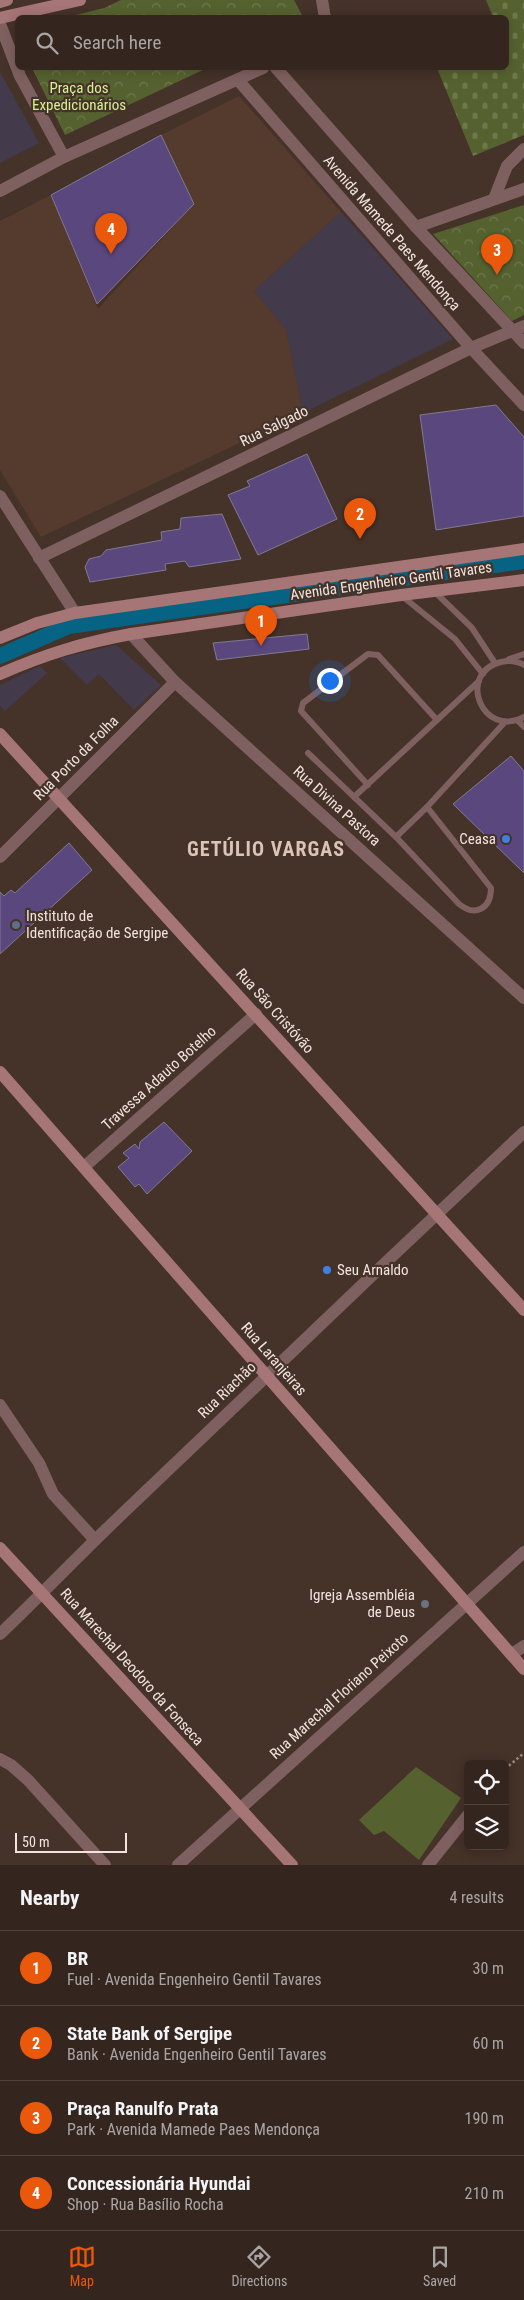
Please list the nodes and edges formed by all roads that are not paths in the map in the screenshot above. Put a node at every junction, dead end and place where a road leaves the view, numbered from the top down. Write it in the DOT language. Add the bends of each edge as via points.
graph roads {
  1 [pos="7,0"];
  2 [pos="80,0"];
  3 [pos="322,0"];
  4 [pos="0,2"];
  5 [pos="324,15"];
  6 [pos="0,18"];
  7 [pos="0,24"];
  8 [pos="15,63"];
  9 [pos="18,70"];
  10 [pos="260,70"];
  11 [pos="278,70"];
  12 [pos="238,80"];
  13 [pos="524,149"];
  14 [pos="64,157"];
  15 [pos="524,189"];
  16 [pos="0,191"];
  17 [pos="494,199"];
  18 [pos="416,226"];
  19 [pos="519,329"];
  20 [pos="524,343"];
  21 [pos="471,348"];
  22 [pos="524,405"];
  23 [pos="0,496"];
  24 [pos="524,549"];
  25 [pos="39,558"];
  26 [pos="524,580"];
  27 [pos="434,592"];
  28 [pos="401,595"];
  29 [pos="75,612"];
  30 [pos="131,634"];
  31 [pos="0,638"];
  32 [pos="524,654"];
  33 [pos="507,660"];
  34 [pos="495,663"];
  35 [pos="524,665"];
  36 [pos="0,674"];
  37 [pos="483,674"];
  38 [pos="479,681"];
  39 [pos="175,682"];
  40 [pos="521,719"];
  41 [pos="437,720"];
  42 [pos="506,722"];
  43 [pos="524,727"];
  44 [pos="0,734"];
  45 [pos="308,753"];
  46 [pos="368,785"];
  47 [pos="354,797"];
  48 [pos="60,798"];
  49 [pos="427,807"];
  50 [pos="396,837"];
  51 [pos="0,857"];
  52 [pos="524,998"];
  53 [pos="256,1014"];
  54 [pos="0,1072"];
  55 [pos="524,1132"];
  56 [pos="84,1167"];
  57 [pos="436,1215"];
  58 [pos="524,1310"];
  59 [pos="266,1375"];
  60 [pos="0,1404"];
  61 [pos="95,1540"];
  62 [pos="0,1548"];
  63 [pos="524,1552"];
  64 [pos="43,1594"];
  65 [pos="467,1602"];
  66 [pos="0,1634"];
  67 [pos="524,1646"];
  68 [pos="512,1654"];
  69 [pos="524,1668"];
  70 [pos="0,1759"];
  71 [pos="239,1809"];
  72 [pos="464,1820"];
  73 [pos="105,1865"];
  74 [pos="178,1865"];
  75 [pos="292,1865"];
  76 [pos="428,1865"];
  1 -- 4 [label="main road"];
  2 -- 6 [label="main road"];
  3 -- 5 [label="street"];
  7 -- 8 [label="street"];
  9 -- 14 [label="street"];
  10 -- 12 [label="street"];
  11 -- 18 [label="street, Avenida Mamede Paes Mendonça"];
  12 -- 14 [label="street"];
  12 -- 21 [label="street, Avenida Mamede Paes Mendonça"];
  13 -- 17 [label="street" via="507,166"];
  14 -- 16 [label="street"];
  15 -- 17 [label="street"];
  17 -- 18 [label="street"];
  18 -- 19 [label="street, Avenida Mamede Paes Mendonça"];
  19 -- 20 [label="street, Avenida Mamede Paes Mendonça"];
  19 -- 21 [label="street, Rua Salgado"];
  21 -- 22 [label="street, Avenida Mamede Paes Mendonça"];
  21 -- 25 [label="street, Rua Salgado"];
  23 -- 25 [label="street"];
  24 -- 29 [label="main road, Avenida Engenheiro Gentil Tavares"];
  25 -- 29 [label="street"];
  26 -- 27 [label="main road, Avenida Engenheiro Gentil Tavares"];
  27 -- 28 [label="main road, Avenida Engenheiro Gentil Tavares"];
  27 -- 34 [label="lane" via="472,628"];
  28 -- 30 [label="main road, Avenida Engenheiro Gentil Tavares"];
  28 -- 37 [label="lane" via="459,644"];
  29 -- 31 [label="main road, Avenida Engenheiro Gentil Tavares"];
  30 -- 36 [label="main road, Avenida Engenheiro Gentil Tavares" via="50,653"];
  30 -- 39 [label="street, Rua Divina Pastora"];
  32 -- 33 [label="lane"];
  33 -- 34 [label="lane"];
  33 -- 35 [label="lane"];
  34 -- 37 [label="lane"];
  37 -- 38 [label="lane"];
  38 -- 41 [label="lane"];
  38 -- 42 [label="lane" via="479,700 484,710"];
  39 -- 48 [label="street, Rua Porto da Folha"];
  39 -- 52 [label="street, Rua Divina Pastora"];
  40 -- 42 [label="lane"];
  40 -- 43 [label="lane"];
  41 -- 46 [label="lane"];
  41 -- 46 [label="lane" via="373,653 303,703 301,712"];
  42 -- 49 [label="lane"];
  44 -- 48 [label="main road, Rua São Cristóvão"];
  45 -- 47 [label="lane"];
  46 -- 47 [label="lane"];
  47 -- 50 [label="lane"];
  48 -- 51 [label="street, Rua Porto da Folha"];
  48 -- 53 [label="main road, Rua São Cristóvão"];
  49 -- 50 [label="lane"];
  49 -- 50 [label="lane" via="491,888 491,896 483,908 474,912 466,910"];
  53 -- 56 [label="street, Travessa Adauto Botelho"];
  53 -- 57 [label="main road, Rua São Cristóvão"];
  54 -- 56 [label="main road, Rua Laranjeiras"];
  55 -- 57 [label="street, Rua Riachão"];
  56 -- 59 [label="main road, Rua Laranjeiras"];
  57 -- 58 [label="main road, Rua São Cristóvão"];
  57 -- 59 [label="street, Rua Riachão"];
  59 -- 61 [label="street, Rua Riachão"];
  59 -- 65 [label="main road, Rua Laranjeiras"];
  60 -- 61 [label="street" via="39,1464 53,1494"];
  61 -- 64 [label="street, Rua Riachão"];
  62 -- 64 [label="main road, Rua Marechal Deodoro da Fonseca"];
  63 -- 65 [label="street, Rua Marechal Floriano Peixoto"];
  64 -- 66 [label="street, Rua Riachão"];
  64 -- 71 [label="main road, Rua Marechal Deodoro da Fonseca"];
  65 -- 68 [label="main road, Rua Laranjeiras"];
  65 -- 71 [label="street, Rua Marechal Floriano Peixoto"];
  67 -- 68 [label="street"];
  68 -- 69 [label="main road, Rua Laranjeiras"];
  70 -- 73 [label="street" via="28,1780"];
  71 -- 74 [label="street, Rua Marechal Floriano Peixoto"];
  71 -- 75 [label="main road, Rua Marechal Deodoro da Fonseca"];
  72 -- 76 [label="street"];
}
